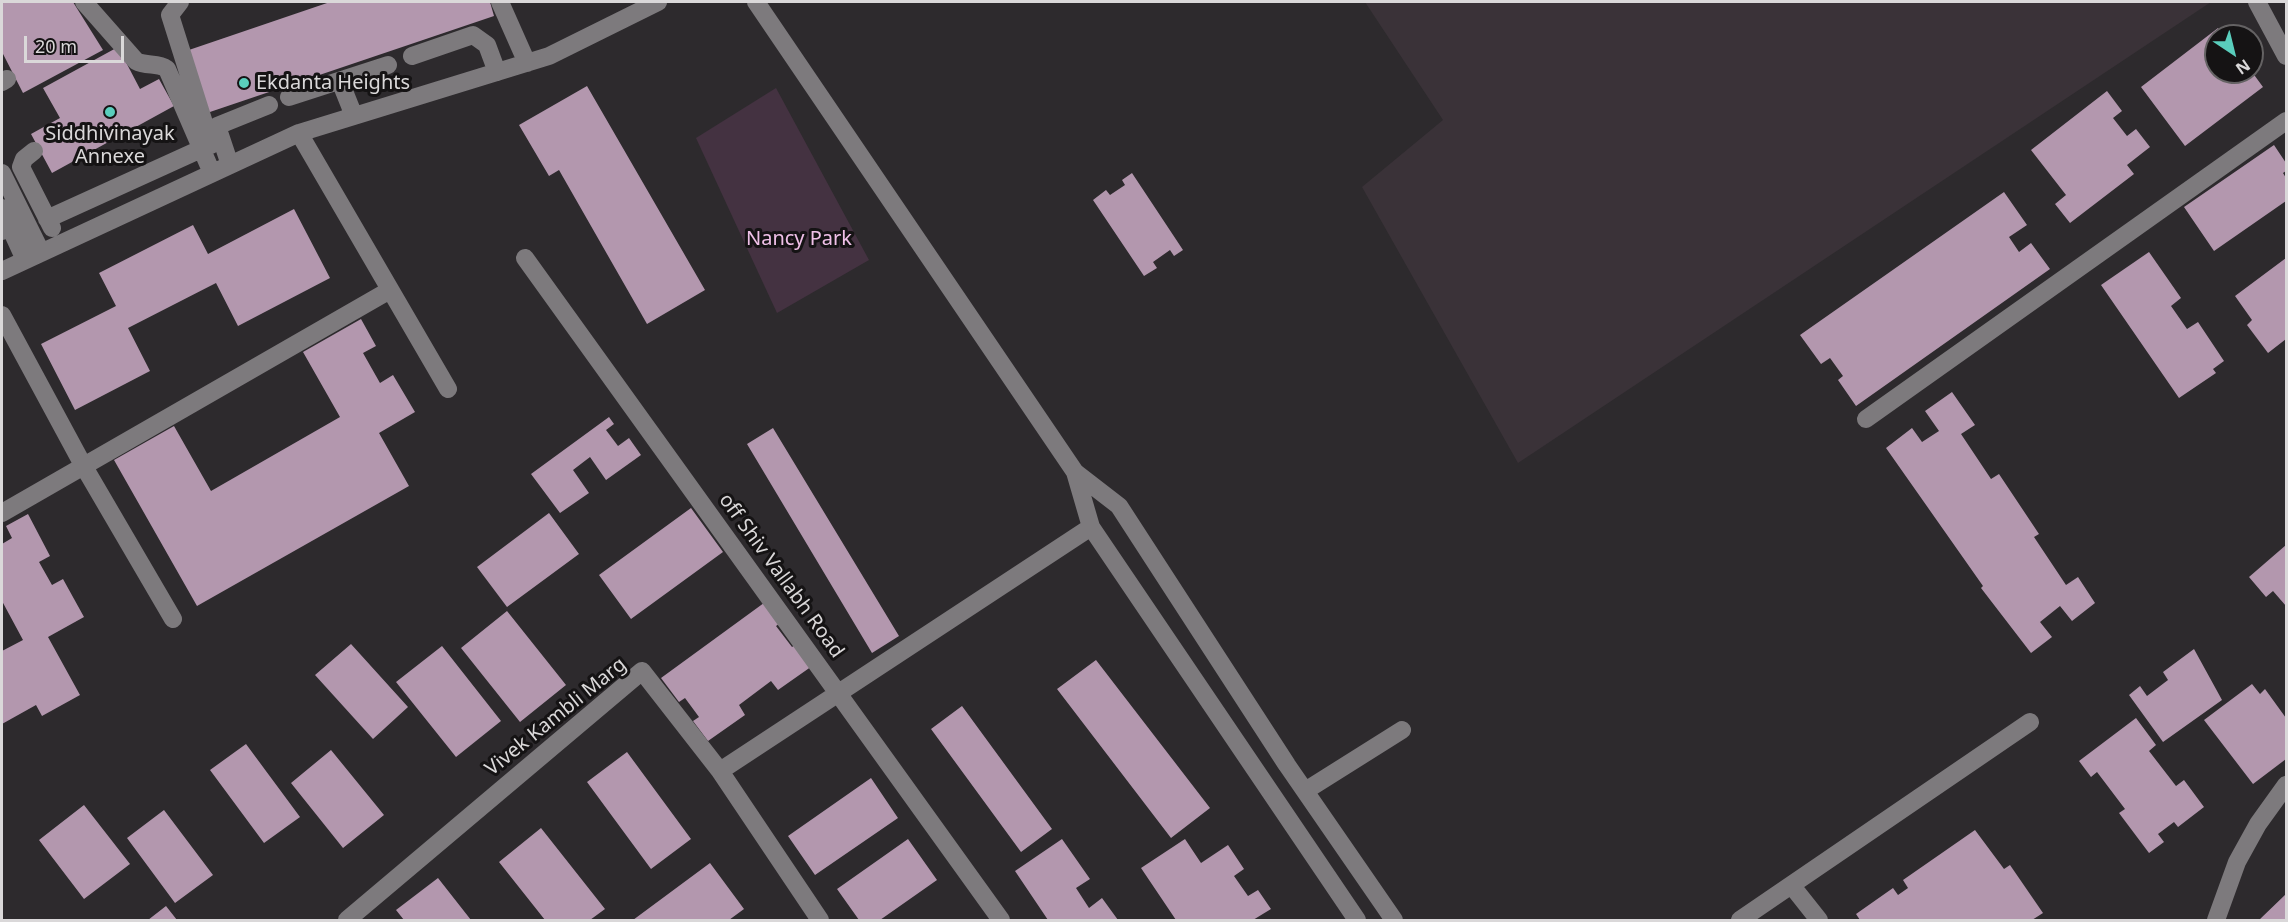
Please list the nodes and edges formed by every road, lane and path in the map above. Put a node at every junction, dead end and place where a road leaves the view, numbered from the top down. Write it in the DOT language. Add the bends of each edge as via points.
graph roads {
  1 [pos="84,2"];
  2 [pos="180,2"];
  3 [pos="500,2"];
  4 [pos="658,2"];
  5 [pos="756,2"];
  6 [pos="2257,2"];
  7 [pos="2286,56"];
  8 [pos="412,57"];
  9 [pos="527,63"];
  10 [pos="388,65"];
  11 [pos="497,72"];
  12 [pos="340,81"];
  13 [pos="289,97"];
  14 [pos="269,105"];
  15 [pos="354,116"];
  16 [pos="2286,121"];
  17 [pos="299,133"];
  18 [pos="34,151"];
  19 [pos="217,159"];
  20 [pos="174,162"];
  21 [pos="2,173"];
  22 [pos="187,184"];
  23 [pos="2,208"];
  24 [pos="47,219"];
  25 [pos="6,229"];
  26 [pos="60,243"];
  27 [pos="33,256"];
  28 [pos="525,258"];
  29 [pos="2,271"];
  30 [pos="390,290"];
  31 [pos="2,315"];
  32 [pos="448,390"];
  33 [pos="1866,419"];
  34 [pos="83,465"];
  35 [pos="1075,472"];
  36 [pos="2,513"];
  37 [pos="1091,527"];
  38 [pos="173,619"];
  39 [pos="838,693"];
  40 [pos="2030,722"];
  41 [pos="1402,730"];
  42 [pos="720,771"];
  43 [pos="2286,785"];
  44 [pos="1305,791"];
  45 [pos="1792,886"];
  46 [pos="347,921"];
  47 [pos="820,921"];
  48 [pos="1001,921"];
  49 [pos="1357,921"];
  50 [pos="1394,921"];
  51 [pos="1740,921"];
  52 [pos="1819,921"];
  53 [pos="2216,921"];
  1 -- 19 [label="street" via="136,62 144,66 159,64 167,69"];
  2 -- 19 [label="street" via="170,15"];
  3 -- 9 [label="street"];
  4 -- 9 [label="street" via="549,57"];
  5 -- 35 [label="street"];
  6 -- 7 [label="street"];
  8 -- 11 [label="street" via="473,35 487,45"];
  9 -- 11 [label="street"];
  10 -- 12 [label="street"];
  11 -- 15 [label="street"];
  12 -- 13 [label="street"];
  12 -- 15 [label="street"];
  14 -- 19 [label="street" via="220,123"];
  15 -- 17 [label="street"];
  16 -- 33 [label="street"];
  17 -- 19 [label="street"];
  17 -- 30 [label="street"];
  18 -- 24 [label="street" via="21,167"];
  19 -- 20 [label="street"];
  19 -- 22 [label="street"];
  20 -- 22 [label="street"];
  20 -- 24 [label="street"];
  21 -- 27 [label="street"];
  22 -- 26 [label="street"];
  23 -- 25 [label="street"];
  24 -- 26 [label="street"];
  25 -- 27 [label="street"];
  26 -- 27 [label="street"];
  27 -- 29 [label="street"];
  28 -- 39 [label="street, off Shiv Vallabh Road"];
  30 -- 32 [label="street"];
  30 -- 34 [label="street"];
  31 -- 34 [label="street"];
  34 -- 36 [label="street"];
  34 -- 38 [label="street"];
  35 -- 37 [label="street"];
  35 -- 44 [label="street" via="1119,506"];
  37 -- 39 [label="street"];
  37 -- 49 [label="street"];
  39 -- 42 [label="street"];
  39 -- 48 [label="street, off Shiv Vallabh Road"];
  40 -- 45 [label="street"];
  41 -- 44 [label="street"];
  42 -- 46 [label="street, Vivek Kambli Marg" via="642,671"];
  42 -- 47 [label="street, Vivek Kambli Marg"];
  43 -- 53 [label="street" via="2237,862"];
  44 -- 50 [label="street"];
  45 -- 51 [label="street"];
  45 -- 52 [label="street"];
}
